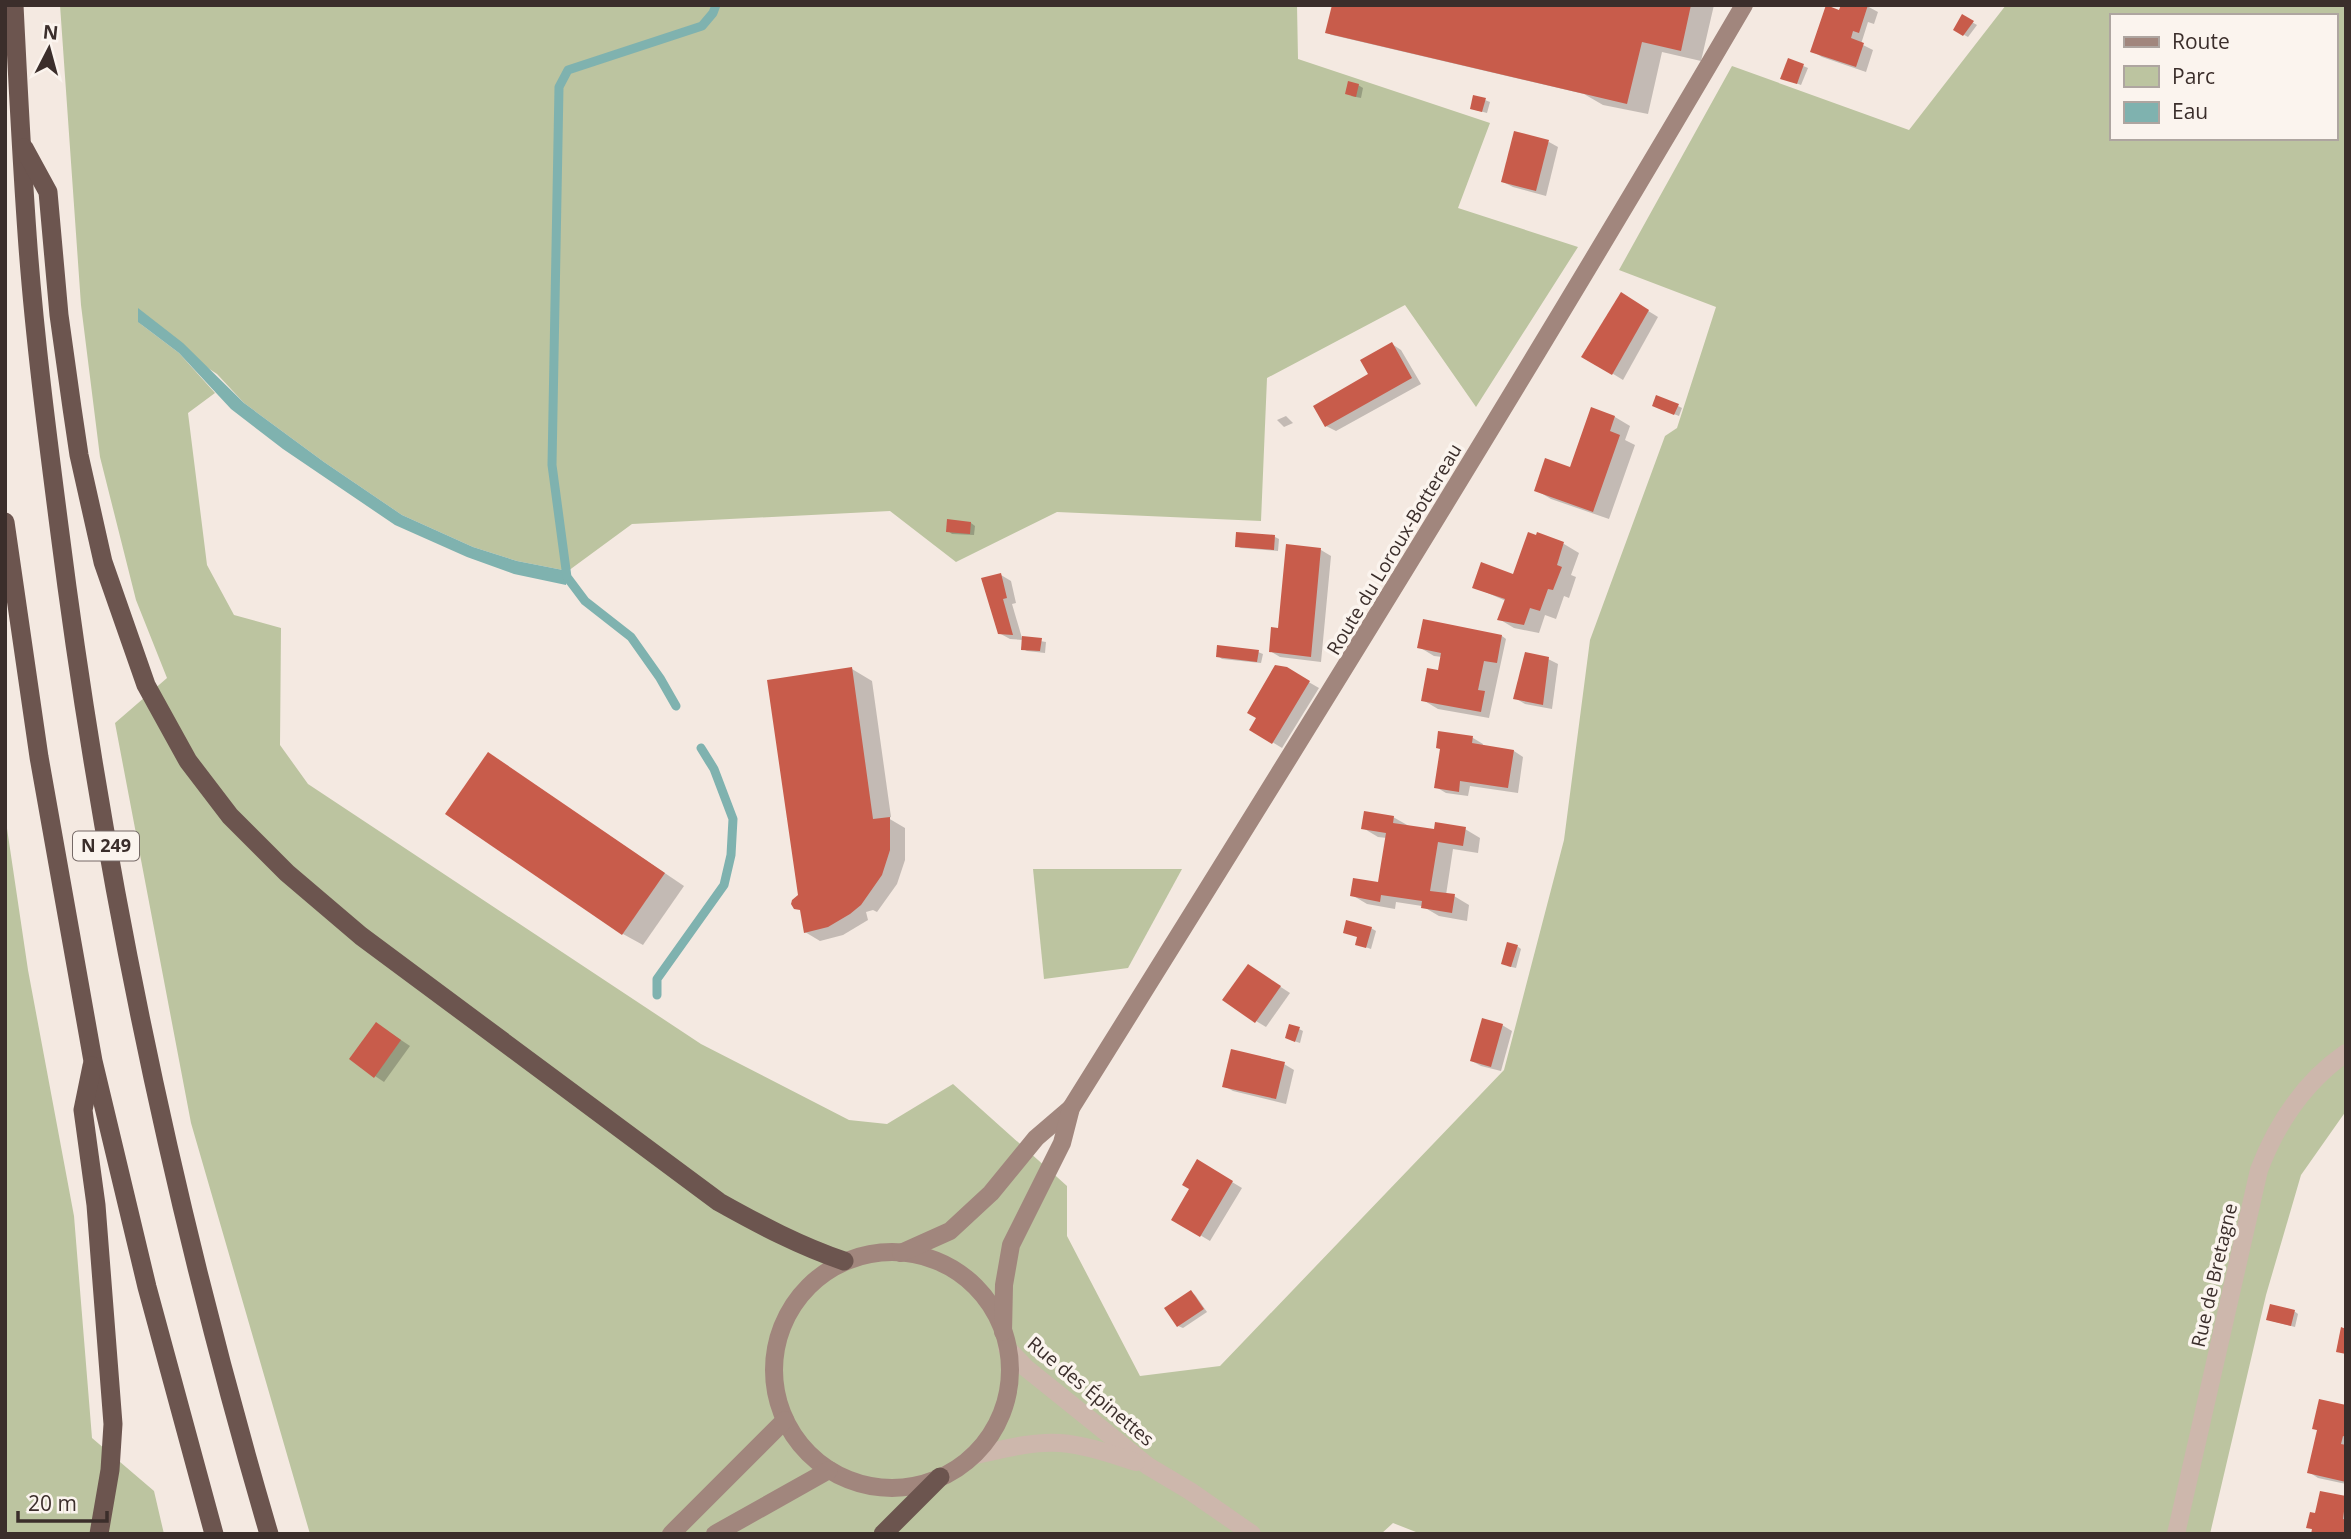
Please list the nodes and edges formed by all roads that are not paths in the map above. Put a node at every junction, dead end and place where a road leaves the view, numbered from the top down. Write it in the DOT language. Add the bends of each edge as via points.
graph roads {
  1 [pos="14,5"];
  2 [pos="1744,5"];
  3 [pos="22,144"];
  4 [pos="5,522"];
  5 [pos="2346,1053"];
  6 [pos="93,1061"];
  7 [pos="1071,1108"];
  8 [pos="901,1252"];
  9 [pos="844,1261"];
  10 [pos="1005,1340"];
  11 [pos="785,1420"];
  12 [pos="972,1456"];
  13 [pos="1148,1466"];
  14 [pos="830,1470"];
  15 [pos="940,1477"];
  16 [pos="99,1534"];
  17 [pos="214,1534"];
  18 [pos="269,1534"];
  19 [pos="671,1534"];
  20 [pos="715,1534"];
  21 [pos="883,1534"];
  22 [pos="1252,1534"];
  23 [pos="2176,1534"];
  1 -- 3 [label="highway, N 249"];
  2 -- 7 [label="main road, Route du Loroux-Bottereau" via="1382,610"];
  3 -- 9 [label="highway" via="48,192 79,455 103,562 146,685 188,761 230,817 286,873 361,936 719,1202 803,1246"];
  3 -- 18 [label="highway, N 249" via="46,425 105,840 191,1244"];
  4 -- 6 [label="highway, N 249" via="39,757"];
  5 -- 23 [label="street, Rue de Bretagne" via="2291,1107 2259,1170"];
  6 -- 16 [label="highway" via="83,1110 96,1205 113,1424"];
  6 -- 17 [label="highway, N 249" via="153,1310"];
  7 -- 8 [label="main road, Route du Loroux-Bottereau" via="1036,1138 991,1194 950,1231"];
  7 -- 10 [label="main road, Route du Loroux-Bottereau" via="1062,1143 1011,1245 1004,1285"];
  8 -- 9 [label="main road"];
  8 -- 10 [label="main road" via="943,1264 961,1275 988,1301"];
  9 -- 11 [label="main road" via="800,1296 783,1323 774,1374"];
  10 -- 12 [label="main road" via="1006,1399 995,1427"];
  10 -- 13 [label="street, Rue des Épinettes" via="1026,1367"];
  11 -- 14 [label="main road" via="800,1444"];
  11 -- 19 [label="main road"];
  12 -- 13 [label="street, Rue des Épinettes" via="1058,1442"];
  12 -- 15 [label="main road"];
  13 -- 22 [label="street, Rue des Épinettes"];
  14 -- 15 [label="main road" via="880,1487 914,1485"];
  14 -- 20 [label="main road"];
  15 -- 21 [label="highway"];
}
